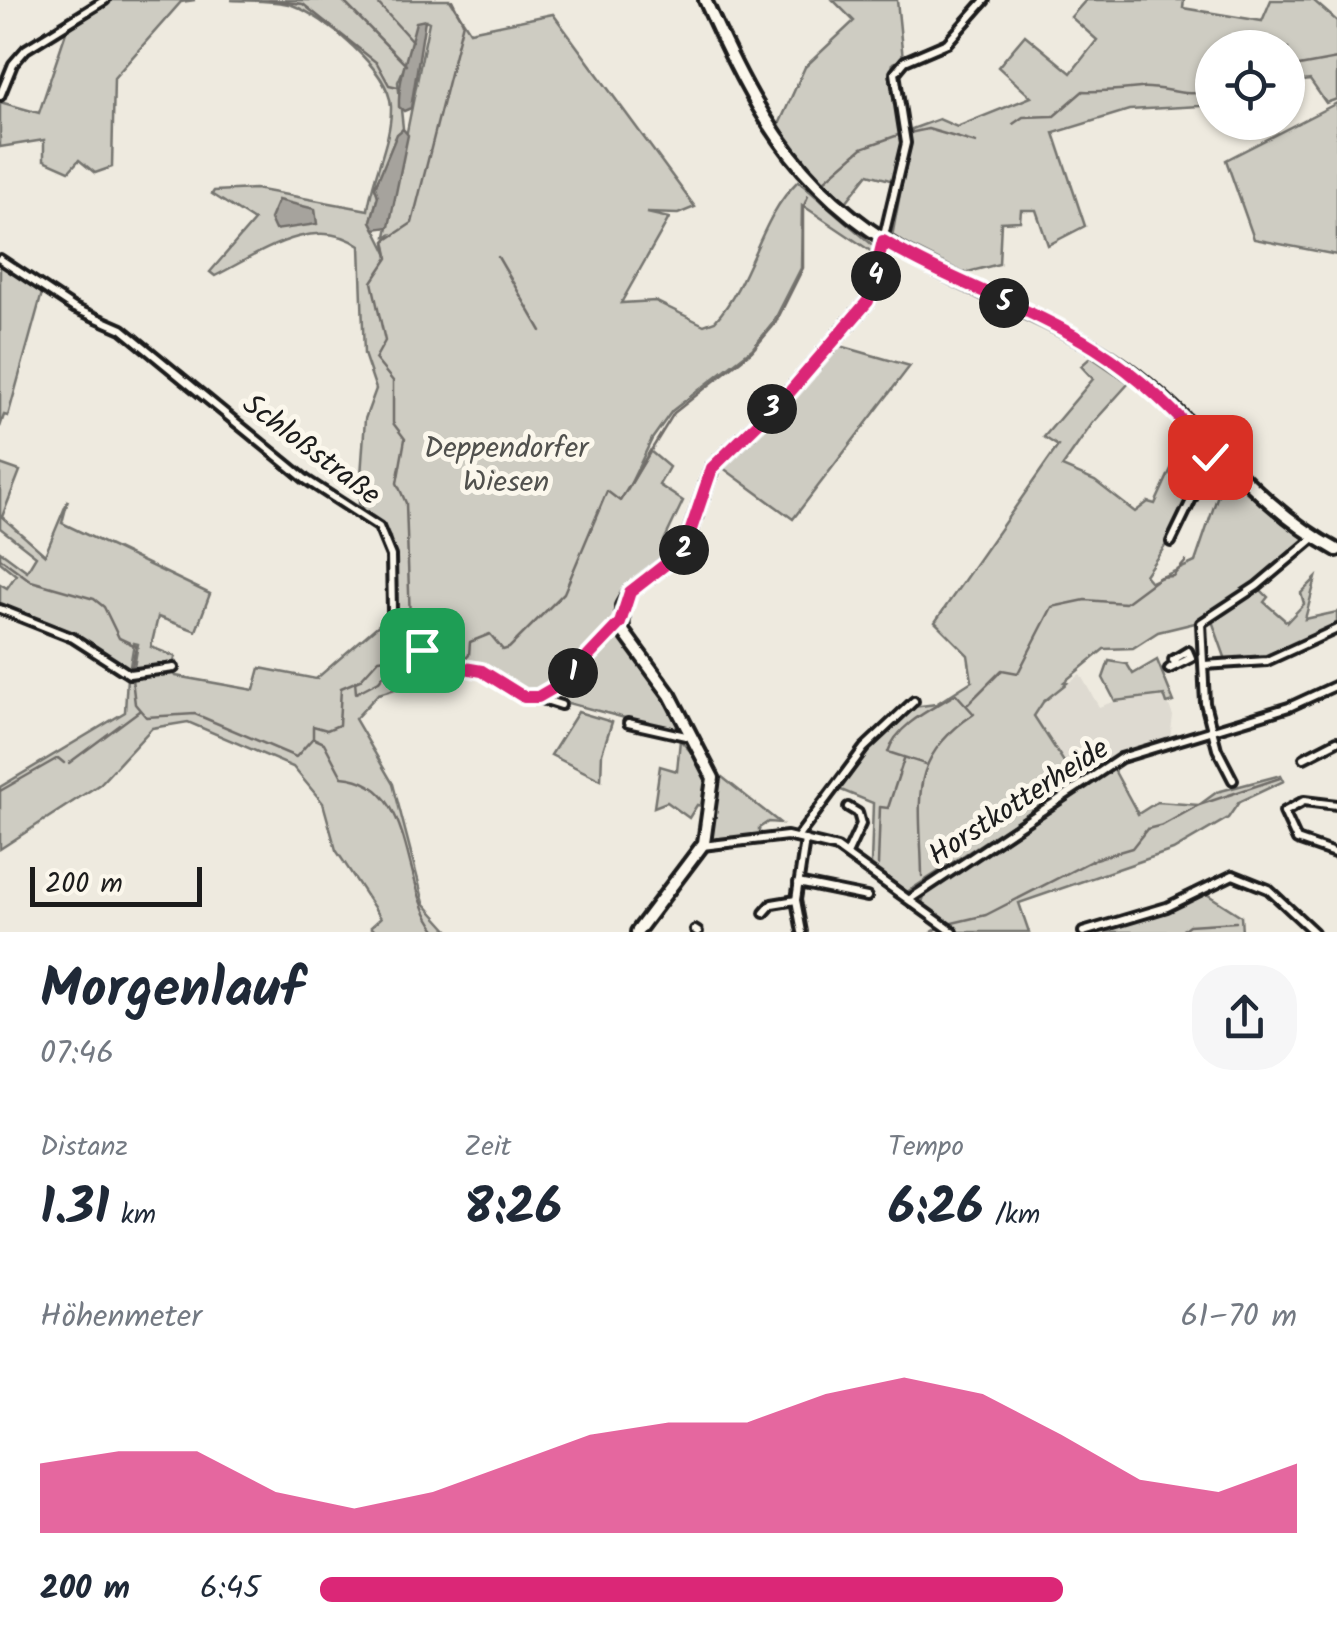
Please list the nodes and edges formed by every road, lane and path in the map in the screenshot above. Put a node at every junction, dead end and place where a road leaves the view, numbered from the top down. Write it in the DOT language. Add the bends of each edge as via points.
graph roads {
  1 [pos="105,0"];
  2 [pos="705,0"];
  3 [pos="985,0"];
  4 [pos="0,96"];
  5 [pos="883,241"];
  6 [pos="0,260"];
  7 [pos="1214,454"];
  8 [pos="1314,538"];
  9 [pos="1171,542"];
  10 [pos="1337,550"];
  11 [pos="0,610"];
  12 [pos="620,623"];
  13 [pos="1337,629"];
  14 [pos="1204,666"];
  15 [pos="174,668"];
  16 [pos="1337,686"];
  17 [pos="538,697"];
  18 [pos="914,700"];
  19 [pos="560,705"];
  20 [pos="628,723"];
  21 [pos="1211,731"];
  22 [pos="690,738"];
  23 [pos="1336,743"];
  24 [pos="1304,758"];
  25 [pos="1234,780"];
  26 [pos="1337,806"];
  27 [pos="848,807"];
  28 [pos="801,839"];
  29 [pos="702,846"];
  30 [pos="848,852"];
  31 [pos="1337,854"];
  32 [pos="798,883"];
  33 [pos="867,897"];
  34 [pos="910,899"];
  35 [pos="796,900"];
  36 [pos="764,913"];
  37 [pos="636,932"];
  38 [pos="802,932"];
  39 [pos="953,932"];
  40 [pos="1083,932"];
  41 [pos="1314,932"];
  1 -- 4 [label="street" via="26,49"];
  2 -- 5 [label="street" via="779,144 817,189"];
  3 -- 5 [label="street" via="947,43 895,73 905,150"];
  5 -- 7 [label="street" via="1092,346 1150,387"];
  5 -- 12 [label="street" via="868,301 788,394 712,468 684,550 630,592"];
  6 -- 17 [label="street, Schloßstraße" via="74,308 122,329 305,478 367,516 389,544 392,611 426,655"];
  7 -- 8 [label="street"];
  7 -- 9 [label="street"];
  8 -- 10 [label="street"];
  8 -- 14 [label="street" via="1201,623"];
  11 -- 15 [label="street" via="73,638 129,674"];
  12 -- 17 [label="street" via="571,676"];
  12 -- 22 [label="street" via="670,695"];
  13 -- 14 [label="street" via="1266,661"];
  14 -- 21 [label="street" via="1200,680"];
  16 -- 21 [label="street, Horstkotterheide"];
  17 -- 19 [label="street, Schloßstraße"];
  18 -- 28 [label="street" via="864,748"];
  20 -- 22 [label="street"];
  21 -- 25 [label="street"];
  21 -- 34 [label="street, Horstkotterheide" via="1110,765"];
  22 -- 29 [label="street" via="713,778"];
  23 -- 24 [label="street"];
  26 -- 31 [label="street" via="1304,801 1284,812 1297,840"];
  27 -- 30 [label="street" via="861,824"];
  28 -- 29 [label="street"];
  28 -- 30 [label="street"];
  28 -- 32 [label="street"];
  29 -- 37 [label="street"];
  30 -- 34 [label="street"];
  32 -- 33 [label="street"];
  32 -- 35 [label="street"];
  34 -- 39 [label="street"];
  35 -- 36 [label="street" via="772,904"];
  35 -- 38 [label="street"];
  40 -- 41 [label="street" via="1166,907 1233,875 1268,889"];
}
